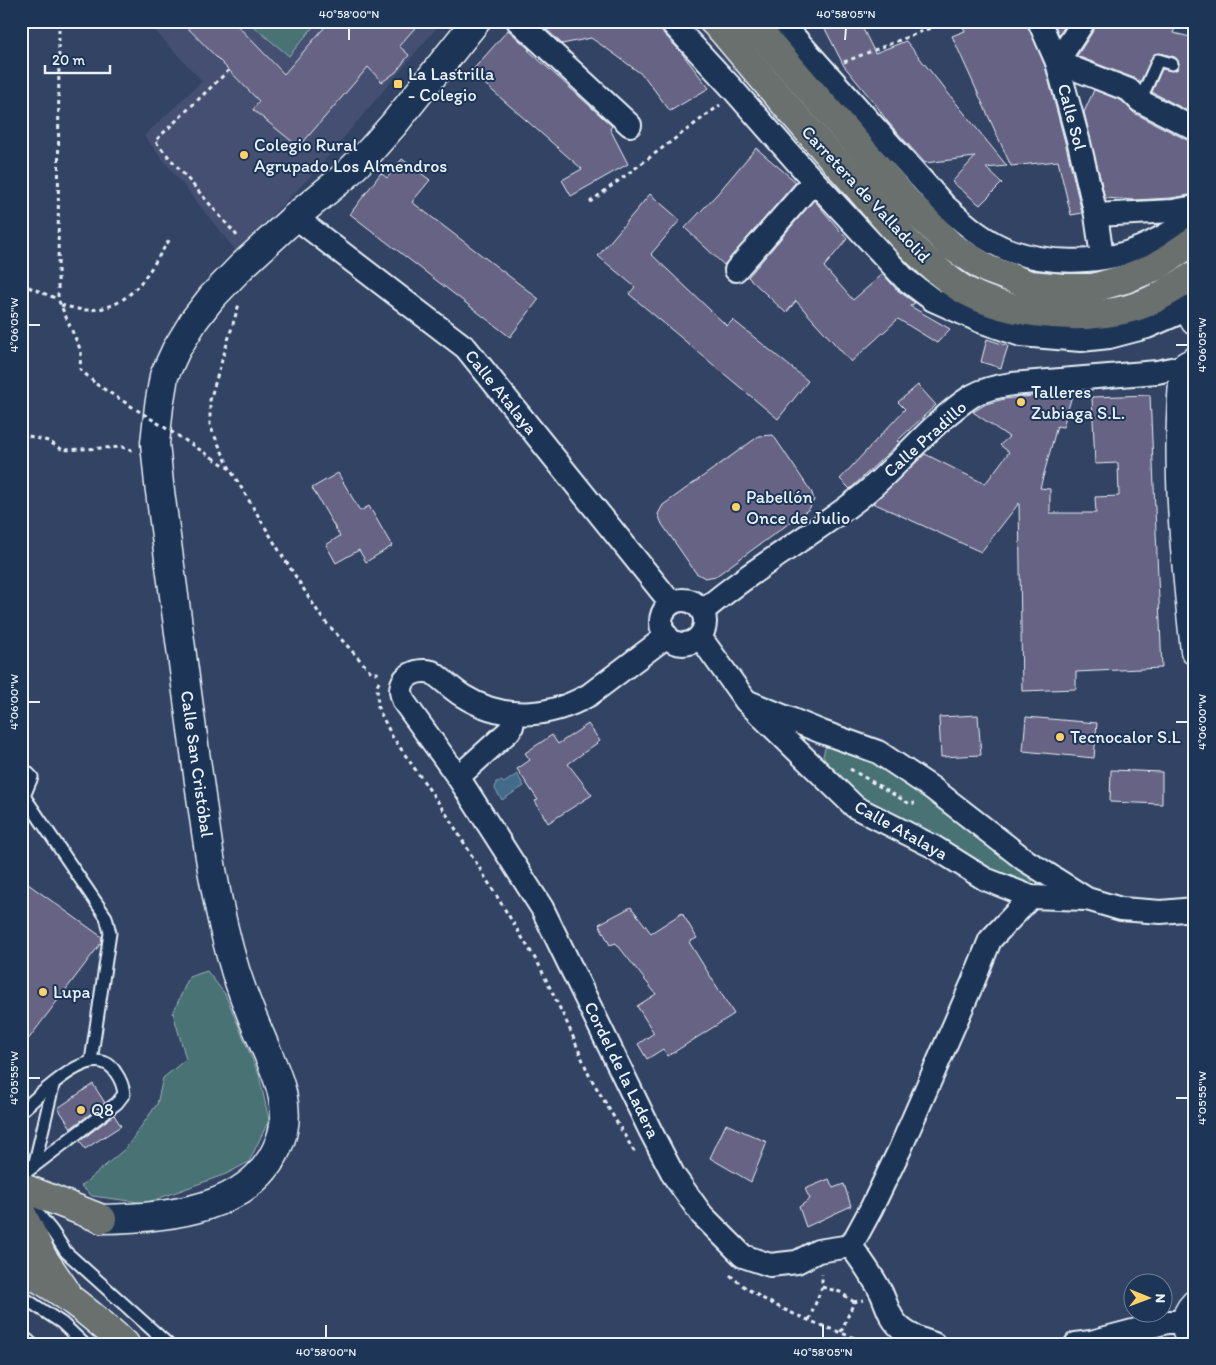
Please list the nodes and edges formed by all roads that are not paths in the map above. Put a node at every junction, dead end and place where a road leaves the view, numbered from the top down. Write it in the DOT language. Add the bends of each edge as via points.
graph roads {
  1 [pos="476,21"];
  2 [pos="518,21"];
  3 [pos="670,21"];
  4 [pos="713,21"];
  5 [pos="750,21"];
  6 [pos="780,21"];
  7 [pos="1040,21"];
  8 [pos="1084,21"];
  9 [pos="1057,62"];
  10 [pos="1172,64"];
  11 [pos="1140,101"];
  12 [pos="630,125"];
  13 [pos="1195,130"];
  14 [pos="814,181"];
  15 [pos="1195,207"];
  16 [pos="1096,215"];
  17 [pos="294,217"];
  18 [pos="1195,217"];
  19 [pos="1195,240"];
  20 [pos="1102,257"];
  21 [pos="736,270"];
  22 [pos="1195,275"];
  23 [pos="1193,312"];
  24 [pos="1190,363"];
  25 [pos="671,603"];
  26 [pos="703,611"];
  27 [pos="667,636"];
  28 [pos="700,637"];
  29 [pos="1195,651"];
  30 [pos="746,701"];
  31 [pos="514,714"];
  32 [pos="21,766"];
  33 [pos="458,777"];
  34 [pos="1031,897"];
  35 [pos="1087,899"];
  36 [pos="1195,910"];
  37 [pos="91,1061"];
  38 [pos="53,1086"];
  39 [pos="21,1111"];
  40 [pos="21,1176"];
  41 [pos="28,1176"];
  42 [pos="21,1194"];
  43 [pos="27,1219"];
  44 [pos="102,1219"];
  45 [pos="851,1246"];
  46 [pos="21,1269"];
  47 [pos="21,1296"];
  48 [pos="70,1298"];
  49 [pos="1191,1325"];
  50 [pos="21,1334"];
  51 [pos="32,1344"];
  52 [pos="84,1344"];
  53 [pos="125,1344"];
  54 [pos="168,1344"];
  55 [pos="934,1344"];
  56 [pos="1076,1344"];
  1 -- 17 [label="main road, Calle San Cristóbal" via="371,150 345,176"];
  2 -- 12 [label="street"];
  3 -- 14 [label="street, Carretera de Valladolid"];
  4 -- 22 [label="highway, Carretera de Valladolid" via="921,256 954,283 975,295 1034,311 1069,316 1100,314 1152,300"];
  5 -- 19 [label="highway, Carretera de Valladolid" via="909,204 951,246 987,269 1030,285 1093,288 1157,266"];
  6 -- 20 [label="street" via="945,206 975,232 1010,251 1033,257 1080,261"];
  7 -- 9 [label="street, Calle Sol"];
  8 -- 9 [label="street"];
  9 -- 11 [label="street" via="1129,90"];
  9 -- 16 [label="street, Calle Sol"];
  10 -- 11 [label="lane" via="1158,60"];
  11 -- 13 [label="street"];
  14 -- 21 [label="street, Carretera de Valladolid"];
  14 -- 23 [label="street, Carretera de Valladolid" via="905,279 933,300 988,324 1021,335 1081,340 1126,333"];
  15 -- 16 [label="street"];
  16 -- 20 [label="street, Calle Sol"];
  17 -- 25 [label="street, Calle Atalaya" via="466,348"];
  17 -- 44 [label="main road, Calle San Cristóbal" via="212,297 195,318 164,376 155,443 201,798 219,910 236,974 279,1079 285,1115 280,1140 271,1159 242,1189 203,1206 170,1214"];
  18 -- 20 [label="street" via="1140,248"];
  24 -- 26 [label="street, Calle Pradillo" via="1157,372 1012,384 972,396 860,497"];
  24 -- 29 [label="main road" via="1184,375 1182,492"];
  25 -- 26 [label="street" via="685,599"];
  25 -- 27 [label="street" via="661,619"];
  26 -- 28 [label="street" via="706,624"];
  27 -- 28 [label="street" via="680,644 688,644"];
  27 -- 31 [label="street" via="576,702 541,713"];
  28 -- 30 [label="street, Calle Atalaya"];
  30 -- 34 [label="street, Calle Atalaya" via="855,807 934,847 985,879"];
  30 -- 35 [label="street, Calle Atalaya" via="878,752 932,788 1025,860"];
  31 -- 33 [label="street" via="509,731"];
  31 -- 33 [label="street, Cordel de la Ladera" via="487,708 463,696 432,672 416,672 405,678 401,690 404,702"];
  32 -- 37 [label="lane" via="32,776 24,796 109,924"];
  33 -- 45 [label="street, Cordel de la Ladera" via="542,908 674,1176 702,1215 744,1256 770,1265 797,1262 818,1251"];
  34 -- 35 [label="street, Calle Atalaya"];
  34 -- 45 [label="street" via="990,940 900,1149"];
  35 -- 36 [label="street, Calle Atalaya" via="1121,909"];
  37 -- 38 [label="lane" via="78,1066"];
  37 -- 41 [label="lane" via="112,1065 123,1084 124,1094"];
  38 -- 39 [label="lane"];
  38 -- 41 [label="lane"];
  40 -- 41 [label="lane"];
  41 -- 44 [label="highway, Calle San Cristóbal"];
  42 -- 43 [label="lane"];
  43 -- 44 [label="highway, Calle San Cristóbal"];
  43 -- 48 [label="highway" via="43,1258"];
  43 -- 54 [label="lane"];
  45 -- 55 [label="street" via="882,1294 892,1319 914,1337"];
  46 -- 48 [label="highway"];
  47 -- 52 [label="lane" via="62,1323"];
  48 -- 53 [label="highway"];
  49 -- 56 [label="street" via="1167,1322"];
  50 -- 51 [label="lane"];
}
